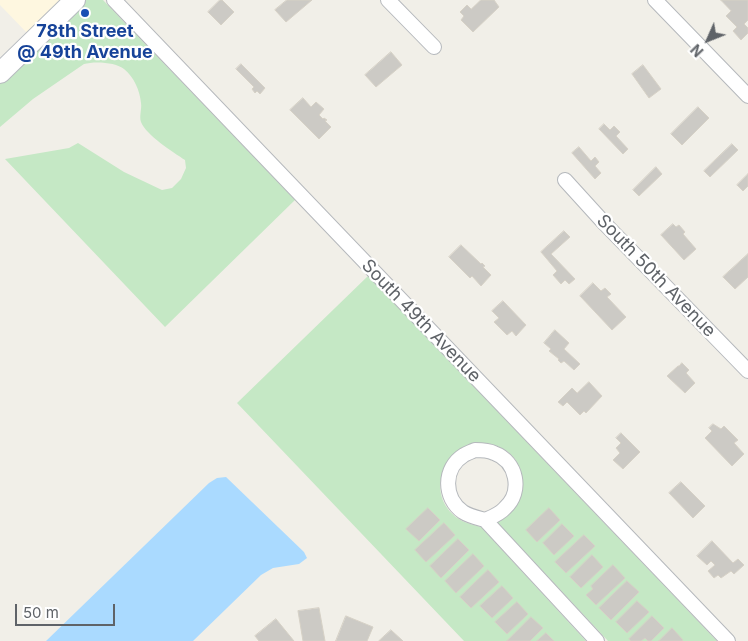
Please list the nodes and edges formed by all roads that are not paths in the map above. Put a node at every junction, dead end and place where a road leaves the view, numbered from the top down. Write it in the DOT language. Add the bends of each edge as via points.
graph roads {
  1 [pos="75,0"];
  2 [pos="114,0"];
  3 [pos="388,0"];
  4 [pos="655,0"];
  5 [pos="434,47"];
  6 [pos="0,73"];
  7 [pos="748,96"];
  8 [pos="565,180"];
  9 [pos="748,372"];
  10 [pos="485,520"];
  11 [pos="597,641"];
  12 [pos="728,641"];
  1 -- 6 [label="street"];
  2 -- 12 [label="street, South 49th Avenue"];
  3 -- 5 [label="street"];
  4 -- 7 [label="street"];
  8 -- 9 [label="street, South 50th Avenue"];
  10 -- 10 [label="street" via="464,513 455,505 447,483 455,462 475,450 486,450 505,459 515,478 512,500"];
  10 -- 11 [label="street"];
}
